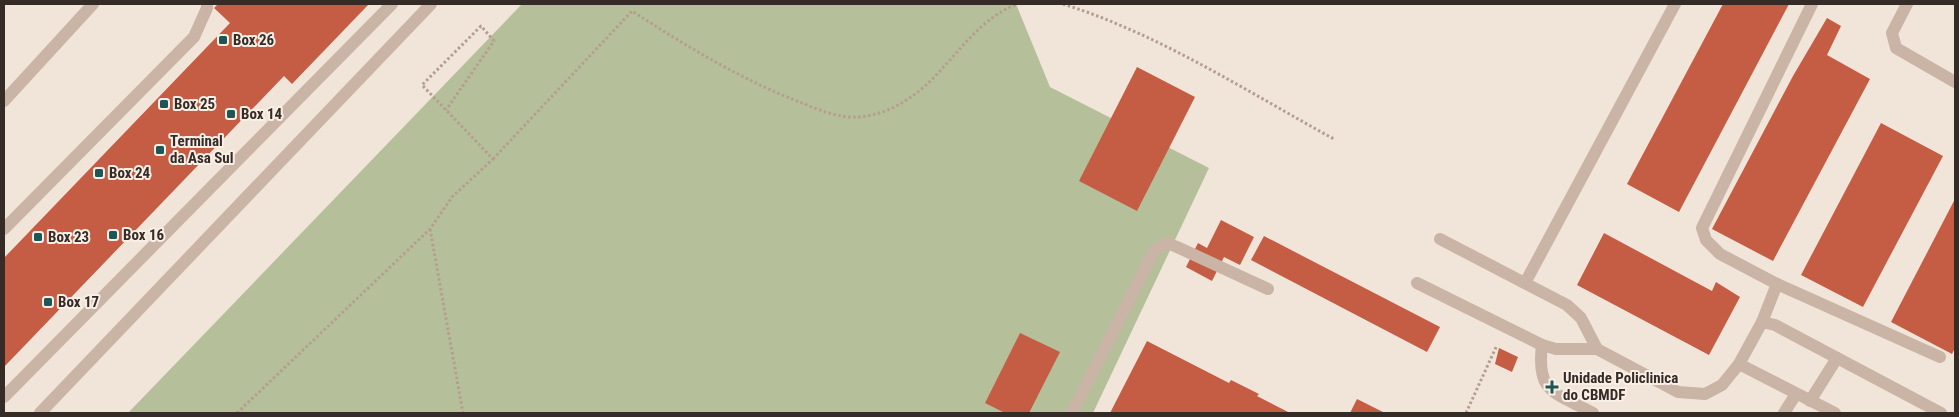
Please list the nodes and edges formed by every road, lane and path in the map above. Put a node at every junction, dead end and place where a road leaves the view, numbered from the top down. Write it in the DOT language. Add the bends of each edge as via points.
graph roads {
  1 [pos="93,4"];
  2 [pos="207,4"];
  3 [pos="392,4"];
  4 [pos="431,4"];
  5 [pos="1018,4"];
  6 [pos="1063,4"];
  7 [pos="1676,4"];
  8 [pos="1812,4"];
  9 [pos="1907,4"];
  10 [pos="1955,82"];
  11 [pos="4,101"];
  12 [pos="446,110"];
  13 [pos="1334,140"];
  14 [pos="493,159"];
  15 [pos="4,229"];
  16 [pos="430,229"];
  17 [pos="1440,239"];
  18 [pos="1417,283"];
  19 [pos="1525,283"];
  20 [pos="1777,284"];
  21 [pos="1268,289"];
  22 [pos="1762,322"];
  23 [pos="1506,326"];
  24 [pos="1542,345"];
  25 [pos="1597,349"];
  26 [pos="1940,357"];
  27 [pos="1837,358"];
  28 [pos="1739,364"];
  29 [pos="1796,394"];
  30 [pos="4,397"];
  31 [pos="1810,401"];
  32 [pos="40,413"];
  33 [pos="236,413"];
  34 [pos="463,413"];
  35 [pos="1072,413"];
  36 [pos="1466,413"];
  37 [pos="1593,413"];
  38 [pos="1784,413"];
  39 [pos="1835,413"];
  40 [pos="1941,413"];
  1 -- 11 [label="street"];
  2 -- 15 [label="street" via="194,36"];
  3 -- 30 [label="street"];
  4 -- 32 [label="street"];
  5 -- 14 [label="path" via="986,22 925,85 899,106 876,115 855,117 821,110 776,93 690,49 632,11"];
  6 -- 13 [label="path" via="1104,17 1182,56"];
  7 -- 19 [label="street"];
  8 -- 20 [label="street" via="1702,228 1706,240 1720,254"];
  9 -- 10 [label="street" via="1892,33 1896,48"];
  12 -- 12 [label="path" via="494,41 481,26 422,85"];
  12 -- 14 [label="path"];
  14 -- 16 [label="path" via="452,197"];
  16 -- 33 [label="path"];
  16 -- 34 [label="path"];
  17 -- 19 [label="street"];
  18 -- 23 [label="street"];
  19 -- 25 [label="street" via="1567,305 1581,318"];
  20 -- 22 [label="street"];
  20 -- 26 [label="street"];
  21 -- 35 [label="street" via="1167,243 1160,246 1154,251"];
  22 -- 27 [label="street"];
  22 -- 28 [label="street"];
  23 -- 24 [label="street"];
  23 -- 36 [label="path"];
  24 -- 25 [label="street" via="1556,349"];
  24 -- 37 [label="street" via="1541,375 1546,386"];
  25 -- 28 [label="street" via="1678,392 1705,394 1722,385"];
  27 -- 31 [label="street"];
  27 -- 40 [label="street"];
  28 -- 29 [label="street"];
  29 -- 31 [label="street"];
  29 -- 38 [label="street"];
  31 -- 39 [label="street"];
}
